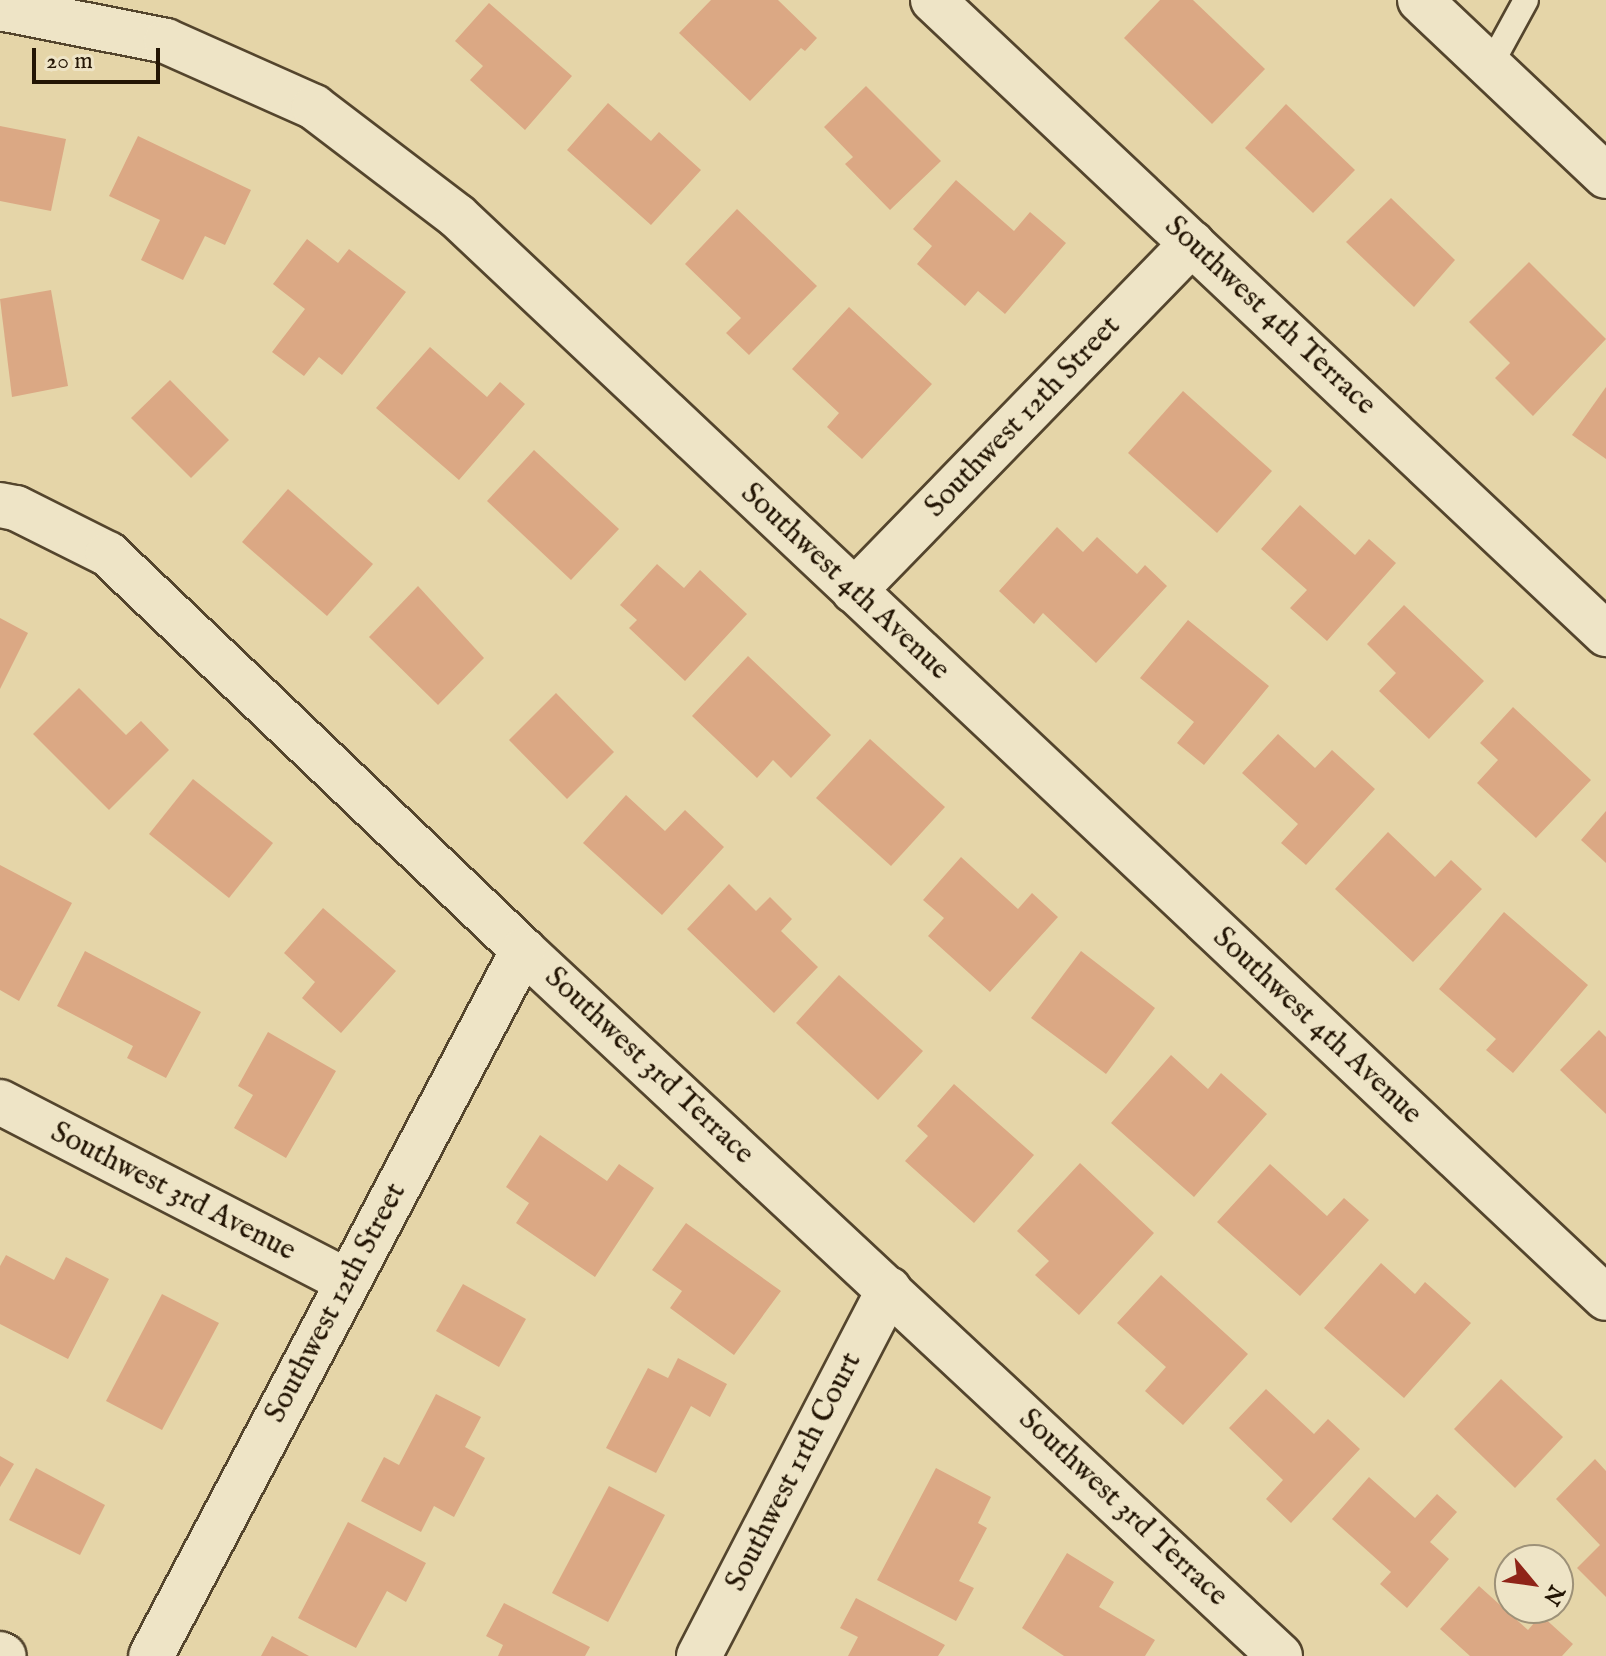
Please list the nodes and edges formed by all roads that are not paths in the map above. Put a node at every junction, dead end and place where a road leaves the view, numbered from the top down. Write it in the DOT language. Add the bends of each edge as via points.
graph roads {
  1 [pos="933,0"];
  2 [pos="1420,0"];
  3 [pos="1526,0"];
  4 [pos="0,8"];
  5 [pos="1490,66"];
  6 [pos="1606,176"];
  7 [pos="1192,243"];
  8 [pos="0,505"];
  9 [pos="854,591"];
  10 [pos="1606,634"];
  11 [pos="523,950"];
  12 [pos="0,1102"];
  13 [pos="347,1281"];
  14 [pos="889,1289"];
  15 [pos="1606,1298"];
  16 [pos="1262,1649"];
  17 [pos="151,1656"];
  18 [pos="699,1656"];
  1 -- 7 [label="street, Southwest 4th Terrace"];
  2 -- 5 [label="street"];
  3 -- 5 [label="lane"];
  4 -- 9 [label="street, Southwest 4th Avenue" via="166,41 314,107 457,216"];
  5 -- 6 [label="street"];
  7 -- 9 [label="street, Southwest 12th Street"];
  7 -- 10 [label="street, Southwest 4th Terrace"];
  8 -- 11 [label="street, Southwest 3rd Terrace" via="108,554"];
  9 -- 15 [label="street, Southwest 4th Avenue"];
  11 -- 13 [label="street, Southwest 12th Street"];
  11 -- 14 [label="street, Southwest 3rd Terrace"];
  12 -- 13 [label="street, Southwest 3rd Avenue"];
  13 -- 17 [label="street, Southwest 12th Street"];
  14 -- 16 [label="street, Southwest 3rd Terrace"];
  14 -- 18 [label="street, Southwest 11th Court"];
}
